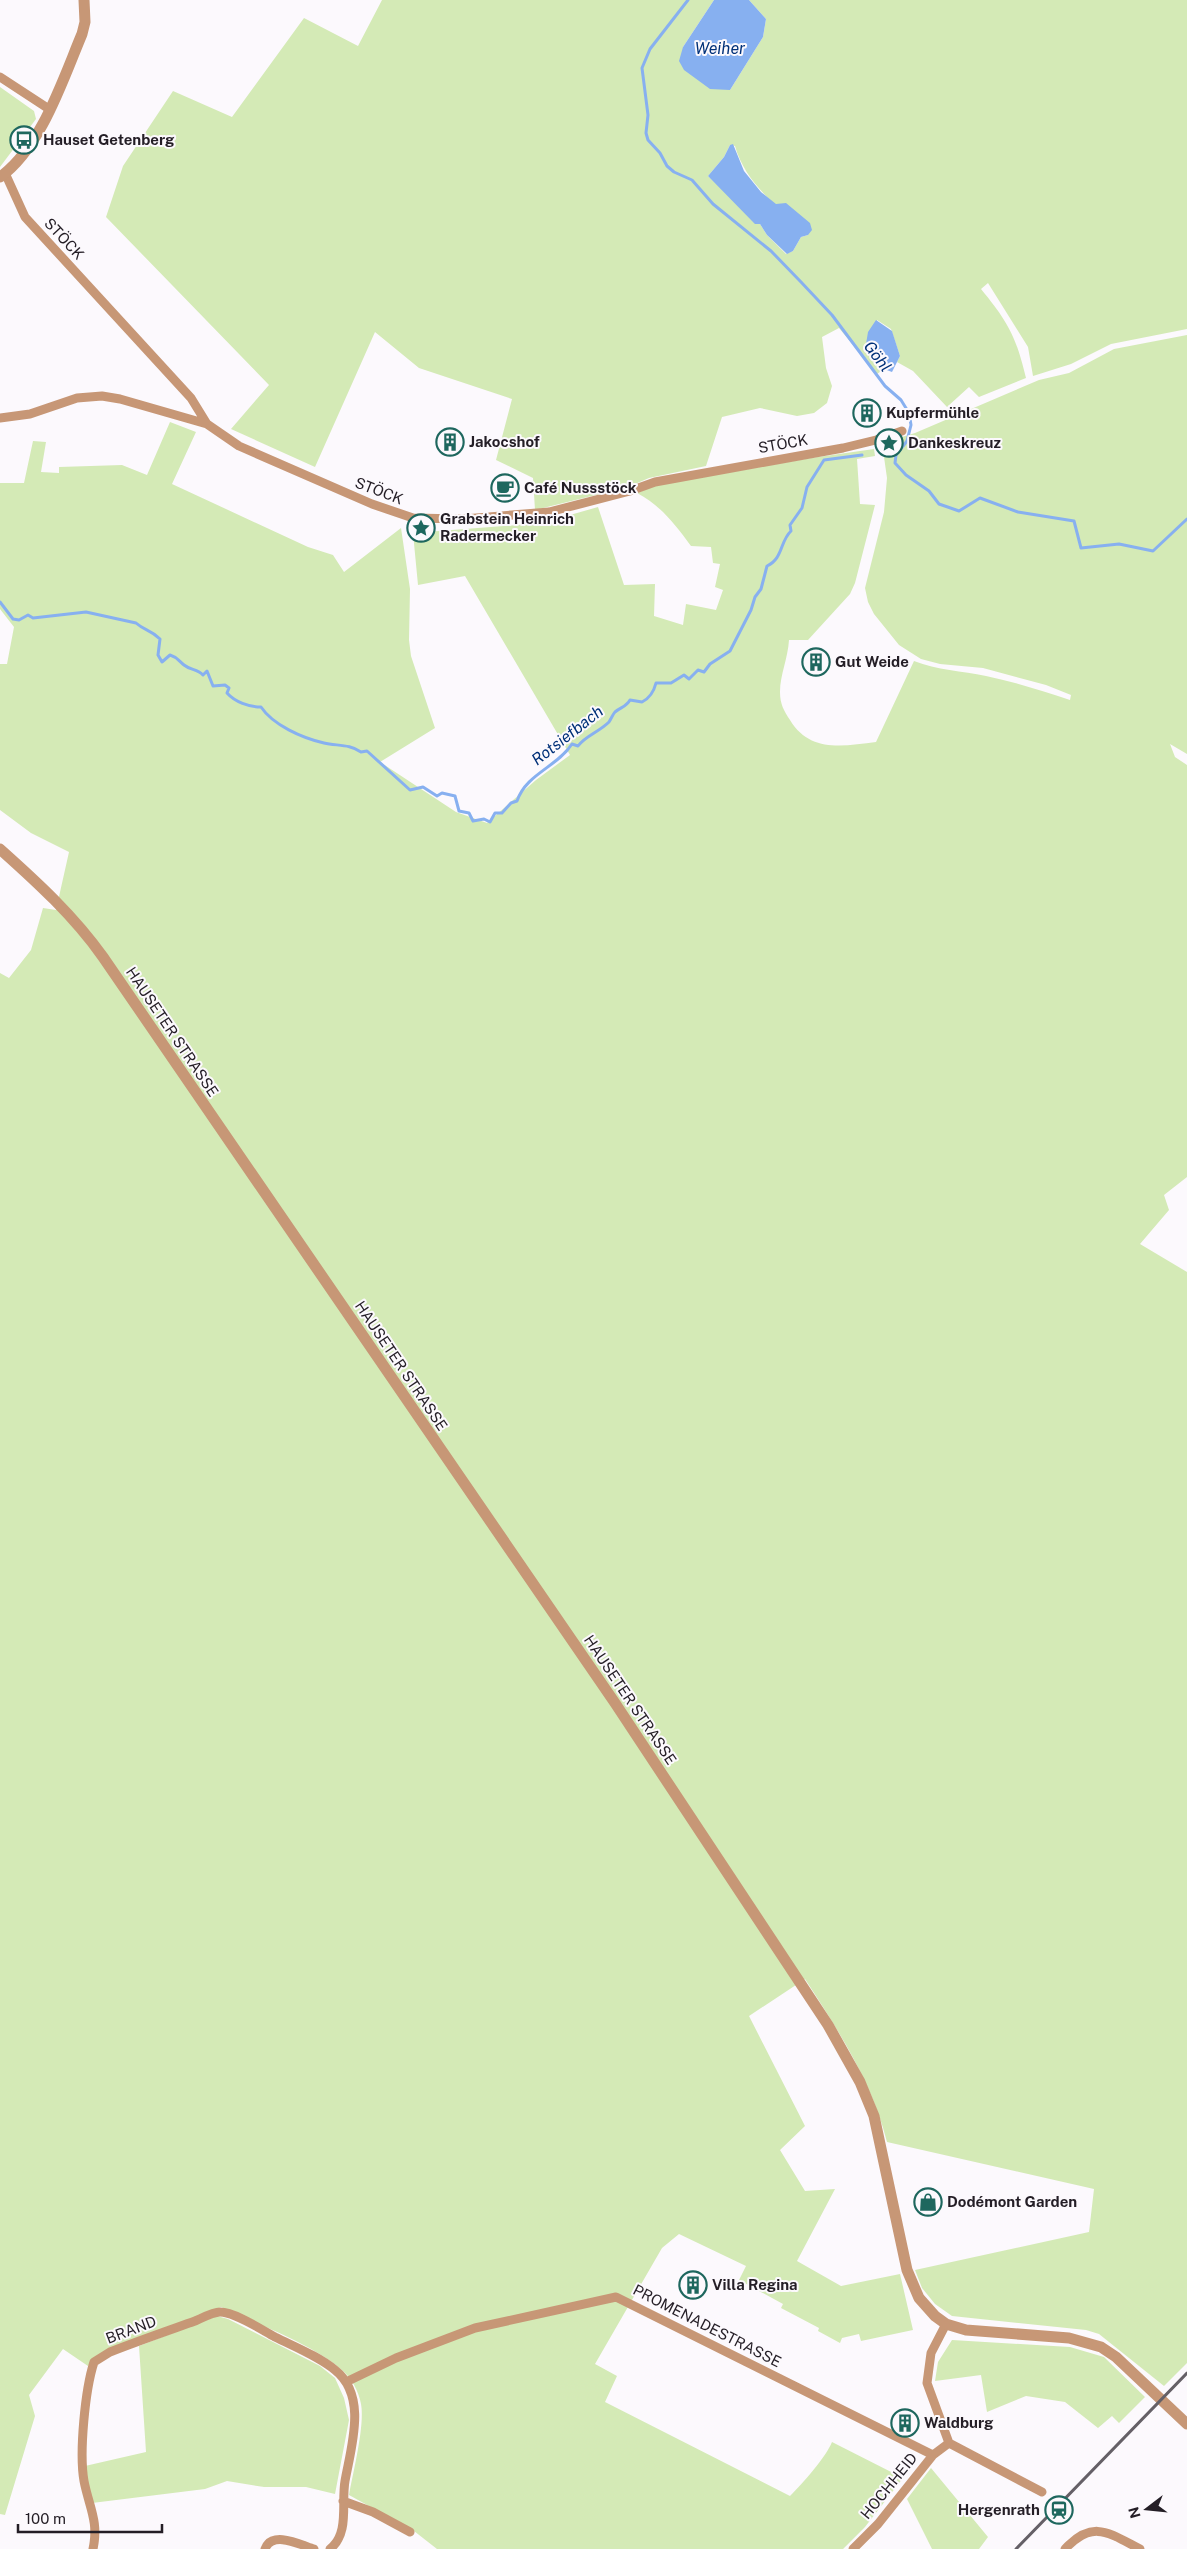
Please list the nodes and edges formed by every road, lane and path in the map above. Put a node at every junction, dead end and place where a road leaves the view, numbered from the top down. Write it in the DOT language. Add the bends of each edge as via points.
graph roads {
  1 [pos="88,2"];
  2 [pos="0,77"];
  3 [pos="49,109"];
  4 [pos="3,175"];
  5 [pos="0,418"];
  6 [pos="207,424"];
  7 [pos="902,431"];
  8 [pos="0,849"];
  9 [pos="946,2324"];
  10 [pos="346,2382"];
  11 [pos="1187,2424"];
  12 [pos="949,2443"];
  13 [pos="933,2455"];
  14 [pos="1042,2492"];
  15 [pos="343,2501"];
  16 [pos="410,2532"];
  17 [pos="93,2549"];
  18 [pos="266,2549"];
  19 [pos="314,2549"];
  20 [pos="330,2549"];
  21 [pos="853,2549"];
  22 [pos="1065,2549"];
  23 [pos="1140,2549"];
  1 -- 3 [label="street" via="82,34"];
  2 -- 3 [label="street"];
  3 -- 4 [label="street" via="29,146"];
  4 -- 6 [label="street, STÖCK" via="25,217 191,398"];
  5 -- 6 [label="street" via="30,414 77,398 102,396"];
  6 -- 7 [label="street, STÖCK" via="239,446 372,504 413,518 440,519 549,512 655,482 843,448"];
  8 -- 9 [label="street, HAUSETER STRASSE" via="86,933 615,1703 828,2025 860,2082 874,2116 912,2283 926,2307"];
  9 -- 11 [label="street" via="989,2332 1070,2338 1101,2347 1116,2357"];
  9 -- 12 [label="street" via="932,2353 928,2383"];
  10 -- 13 [label="street, PROMENADESTRASSE" via="396,2358 475,2328 616,2297"];
  10 -- 15 [label="street" via="354,2402 355,2424"];
  10 -- 17 [label="street, BRAND" via="335,2370 315,2358 220,2312 110,2352 94,2362 87,2398 82,2459 84,2481 96,2520"];
  12 -- 13 [label="street, HOCHHEID"];
  12 -- 14 [label="street"];
  13 -- 21 [label="street, HOCHHEID" via="878,2524"];
  15 -- 16 [label="street" via="373,2512"];
  15 -- 20 [label="street" via="341,2531"];
  18 -- 19 [label="street" via="272,2541 281,2539"];
  22 -- 23 [label="street" via="1078,2537 1093,2530 1110,2534"];
}
